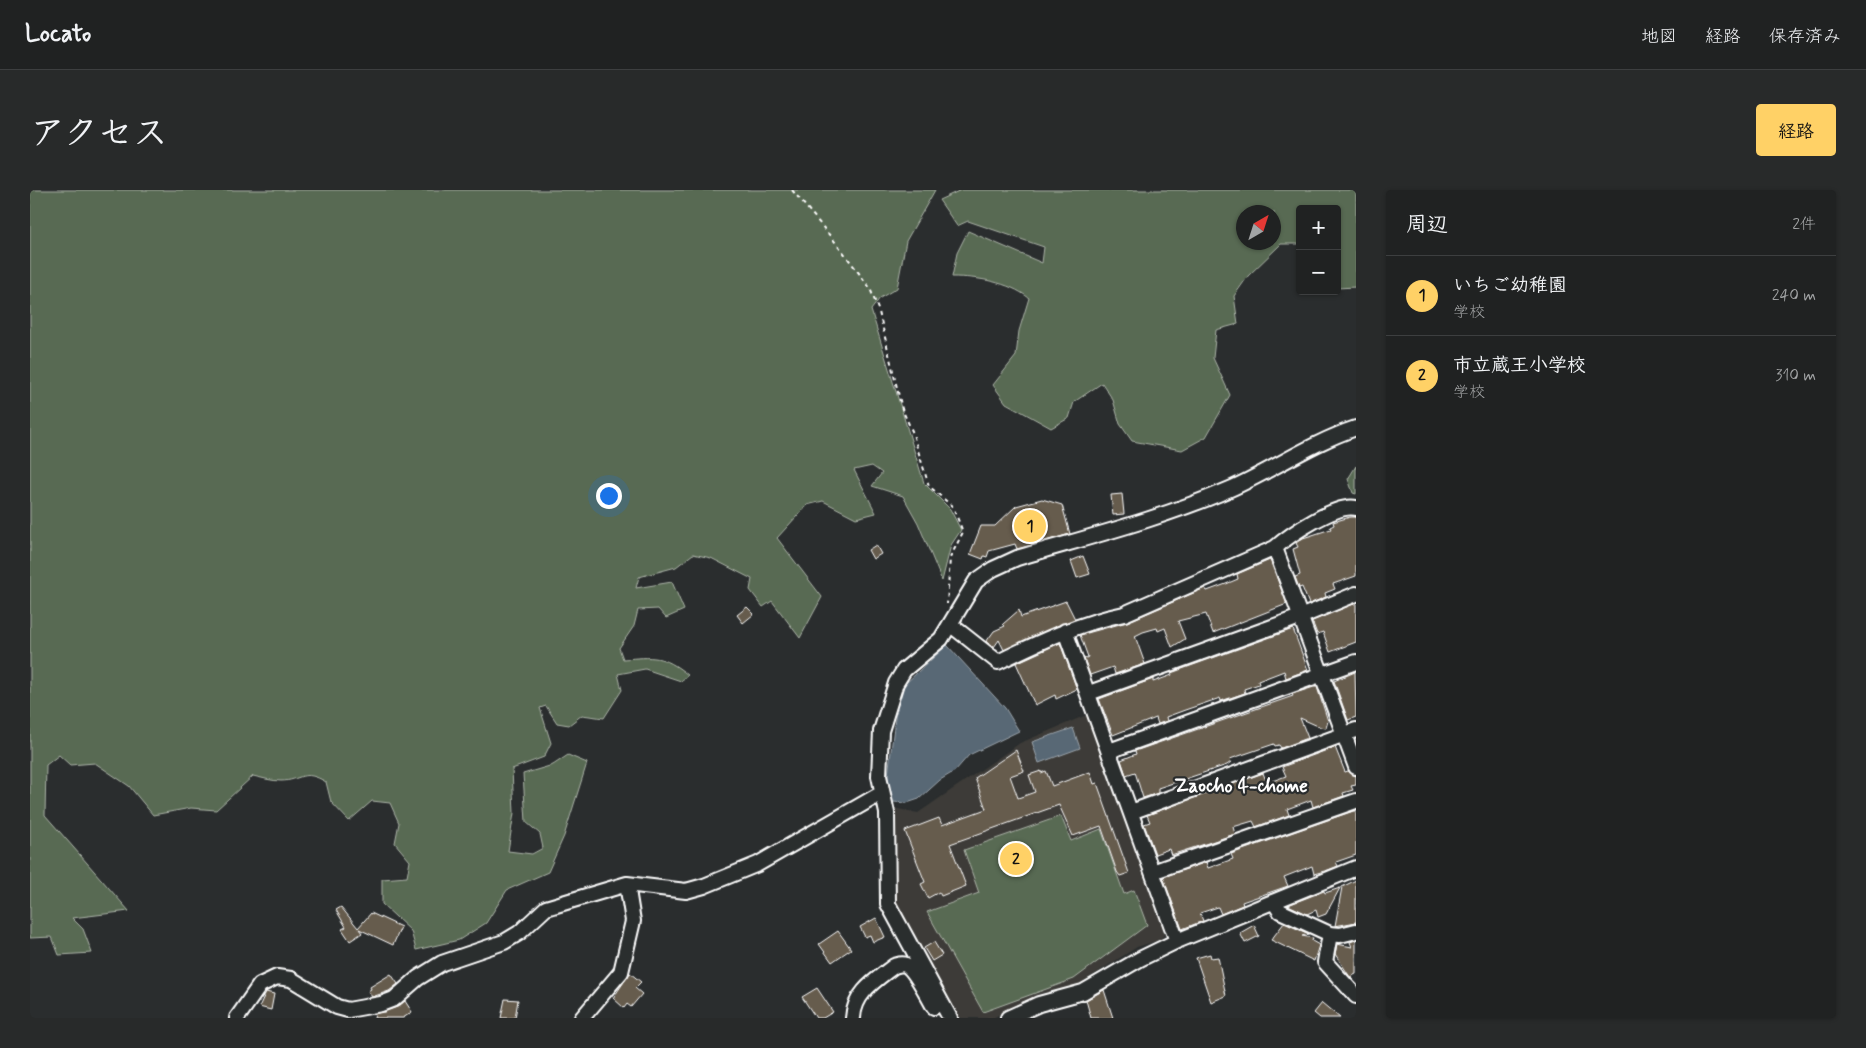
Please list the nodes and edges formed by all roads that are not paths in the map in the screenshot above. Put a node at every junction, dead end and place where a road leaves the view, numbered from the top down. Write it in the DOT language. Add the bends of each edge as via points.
graph roads {
  1 [pos="1356,428"];
  2 [pos="1356,508"];
  3 [pos="1275,548"];
  4 [pos="1356,594"];
  5 [pos="1300,617"];
  6 [pos="951,625"];
  7 [pos="1065,630"];
  8 [pos="1356,662"];
  9 [pos="1322,675"];
  10 [pos="1088,693"];
  11 [pos="1350,733"];
  12 [pos="1109,751"];
  13 [pos="1356,767"];
  14 [pos="882,793"];
  15 [pos="1356,800"];
  16 [pos="1131,812"];
  17 [pos="1356,868"];
  18 [pos="1152,872"];
  19 [pos="627,884"];
  20 [pos="1274,902"];
  21 [pos="1356,931"];
  22 [pos="1330,934"];
  23 [pos="1177,941"];
  24 [pos="1356,996"];
  25 [pos="237,1018"];
  26 [pos="582,1018"];
  27 [pos="853,1018"];
  28 [pos="941,1018"];
  29 [pos="950,1018"];
  30 [pos="1008,1018"];
  1 -- 6 [label="street" via="1316,443 1232,488 1186,507 1017,558 993,569 976,582"];
  2 -- 3 [label="street" via="1327,515 1290,534"];
  3 -- 5 [label="street"];
  3 -- 7 [label="street" via="1124,614"];
  4 -- 5 [label="street"];
  5 -- 9 [label="street"];
  5 -- 10 [label="street"];
  6 -- 7 [label="street" via="998,662"];
  6 -- 14 [label="street" via="941,639 904,670 896,683 882,732 879,776"];
  7 -- 10 [label="street"];
  8 -- 9 [label="street"];
  9 -- 11 [label="street"];
  9 -- 12 [label="street"];
  10 -- 12 [label="street"];
  11 -- 13 [label="street"];
  11 -- 16 [label="street"];
  12 -- 16 [label="street"];
  14 -- 19 [label="street" via="758,864 704,886 686,890"];
  14 -- 29 [label="street" via="887,813 888,904"];
  15 -- 18 [label="street"];
  16 -- 18 [label="street"];
  17 -- 20 [label="street"];
  18 -- 23 [label="street"];
  19 -- 25 [label="street" via="546,908 504,942 442,963 394,999 381,1004 348,1010 337,1007 291,978 277,977 260,985"];
  19 -- 26 [label="street" via="633,921 621,972"];
  20 -- 22 [label="street" via="1280,911"];
  20 -- 23 [label="street"];
  21 -- 22 [label="street"];
  22 -- 24 [label="street" via="1325,962"];
  23 -- 30 [label="street" via="1083,992 1039,1004"];
  27 -- 28 [label="street" via="853,1010 864,991 900,964 912,972"];
}
